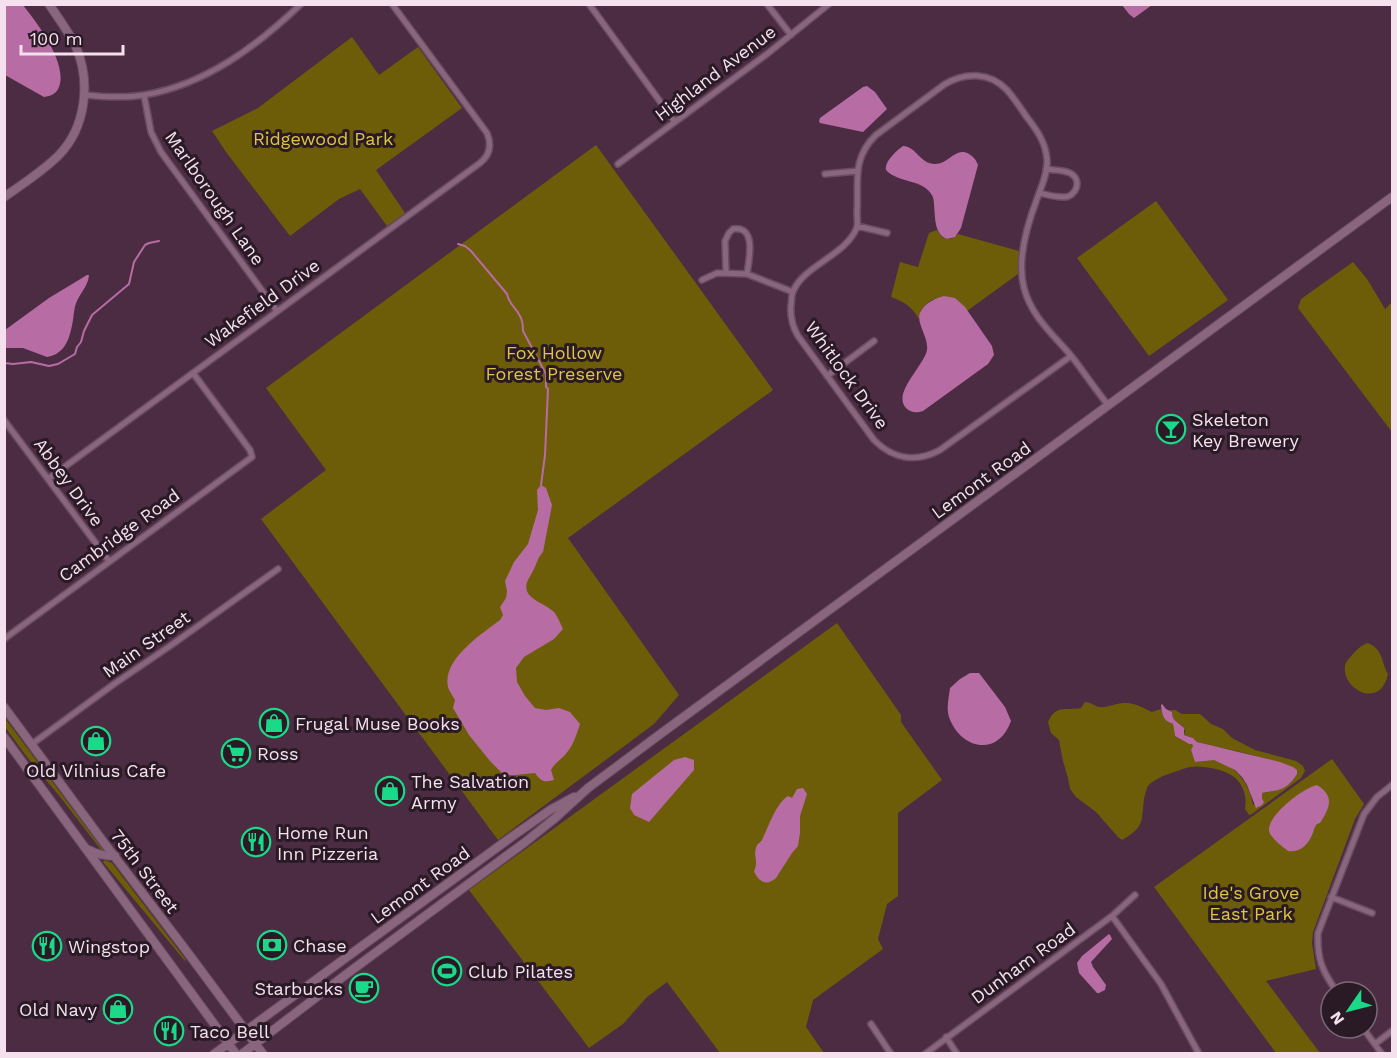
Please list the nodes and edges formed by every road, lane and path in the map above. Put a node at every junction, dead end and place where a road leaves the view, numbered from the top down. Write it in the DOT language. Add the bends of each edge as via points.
graph roads {
  1 [pos="49,4"];
  2 [pos="301,4"];
  3 [pos="392,4"];
  4 [pos="589,4"];
  5 [pos="767,4"];
  6 [pos="829,4"];
  7 [pos="791,35"];
  8 [pos="85,95"];
  9 [pos="144,95"];
  10 [pos="675,122"];
  11 [pos="618,164"];
  12 [pos="1046,169"];
  13 [pos="858,171"];
  14 [pos="825,174"];
  15 [pos="1040,193"];
  16 [pos="4,197"];
  17 [pos="1392,197"];
  18 [pos="857,226"];
  19 [pos="887,233"];
  20 [pos="726,273"];
  21 [pos="747,274"];
  22 [pos="702,280"];
  23 [pos="793,292"];
  24 [pos="277,311"];
  25 [pos="874,341"];
  26 [pos="1071,357"];
  27 [pos="193,373"];
  28 [pos="827,376"];
  29 [pos="1108,405"];
  30 [pos="4,420"];
  31 [pos="48,478"];
  32 [pos="109,561"];
  33 [pos="278,568"];
  34 [pos="4,639"];
  35 [pos="4,707"];
  36 [pos="4,738"];
  37 [pos="32,744"];
  38 [pos="1392,785"];
  39 [pos="588,788"];
  40 [pos="85,848"];
  41 [pos="115,856"];
  42 [pos="1135,895"];
  43 [pos="1331,897"];
  44 [pos="1372,913"];
  45 [pos="1112,916"];
  46 [pos="1328,980"];
  47 [pos="871,1024"];
  48 [pos="246,1030"];
  49 [pos="1392,1031"];
  50 [pos="946,1038"];
  51 [pos="1372,1040"];
  52 [pos="228,1043"];
  53 [pos="255,1043"];
  54 [pos="1375,1044"];
  55 [pos="214,1053"];
  56 [pos="236,1053"];
  57 [pos="242,1053"];
  58 [pos="263,1053"];
  59 [pos="891,1053"];
  60 [pos="925,1053"];
  61 [pos="957,1053"];
  62 [pos="1198,1053"];
  63 [pos="1382,1053"];
  1 -- 8 [label="main road" via="79,56"];
  2 -- 9 [label="street" via="264,37 216,69 184,84"];
  3 -- 24 [label="street, Wakefield Drive" via="486,133 490,150 480,163"];
  4 -- 10 [label="street"];
  5 -- 7 [label="street"];
  6 -- 7 [label="street, Highland Avenue"];
  7 -- 10 [label="street, Highland Avenue"];
  8 -- 9 [label="street"];
  8 -- 16 [label="main road" via="78,123 65,148"];
  9 -- 24 [label="street, Marlborough Lane" via="151,132 161,152"];
  10 -- 11 [label="street, Highland Avenue"];
  12 -- 13 [label="street" via="1044,144 1037,131 1006,89 979,75 945,84 876,135 864,150"];
  12 -- 15 [label="street"];
  12 -- 15 [label="street" via="1070,174 1077,185 1074,193 1066,197"];
  13 -- 14 [label="street"];
  13 -- 18 [label="street"];
  15 -- 26 [label="street" via="1022,251 1023,280 1035,315"];
  17 -- 29 [label="main road, Lemont Road"];
  18 -- 19 [label="street"];
  18 -- 23 [label="street" via="846,243 804,275"];
  20 -- 21 [label="street"];
  20 -- 21 [label="street" via="726,236 738,228 750,240"];
  20 -- 22 [label="street"];
  21 -- 23 [label="street"];
  23 -- 28 [label="street, Whitlock Drive" via="792,322"];
  24 -- 27 [label="street, Wakefield Drive"];
  25 -- 28 [label="street"];
  26 -- 28 [label="street, Whitlock Drive" via="944,447 920,457 899,457 874,440"];
  26 -- 29 [label="street"];
  27 -- 31 [label="street, Wakefield Drive"];
  27 -- 32 [label="street, Cambridge Road" via="252,456"];
  29 -- 39 [label="main road, Lemont Road"];
  30 -- 31 [label="street, Abbey Drive"];
  31 -- 32 [label="street, Abbey Drive"];
  32 -- 34 [label="street, Cambridge Road"];
  33 -- 37 [label="street, Main Street"];
  35 -- 37 [label="main road, 75th Street"];
  36 -- 40 [label="main road, 75th Street"];
  37 -- 41 [label="main road, 75th Street"];
  38 -- 43 [label="street" via="1364,814"];
  39 -- 48 [label="main road, Lemont Road" via="503,843"];
  39 -- 53 [label="main road, Lemont Road" via="524,843"];
  40 -- 41 [label="main road" via="101,856"];
  40 -- 52 [label="main road, 75th Street"];
  41 -- 48 [label="main road, 75th Street"];
  42 -- 45 [label="street, Dunham Road"];
  43 -- 44 [label="street"];
  43 -- 46 [label="street" via="1318,933 1321,967"];
  45 -- 50 [label="street, Dunham Road"];
  45 -- 62 [label="street" via="1161,984"];
  47 -- 59 [label="street"];
  48 -- 52 [label="main road, Lemont Road"];
  48 -- 53 [label="main road, 75th Street"];
  49 -- 54 [label="street"];
  50 -- 60 [label="street, Dunham Road"];
  50 -- 61 [label="street"];
  51 -- 54 [label="street"];
  52 -- 55 [label="main road, Lemont Road"];
  52 -- 56 [label="main road, 75th Street"];
  53 -- 57 [label="main road, Lemont Road"];
  53 -- 58 [label="main road, 75th Street"];
  54 -- 63 [label="street"];
}
